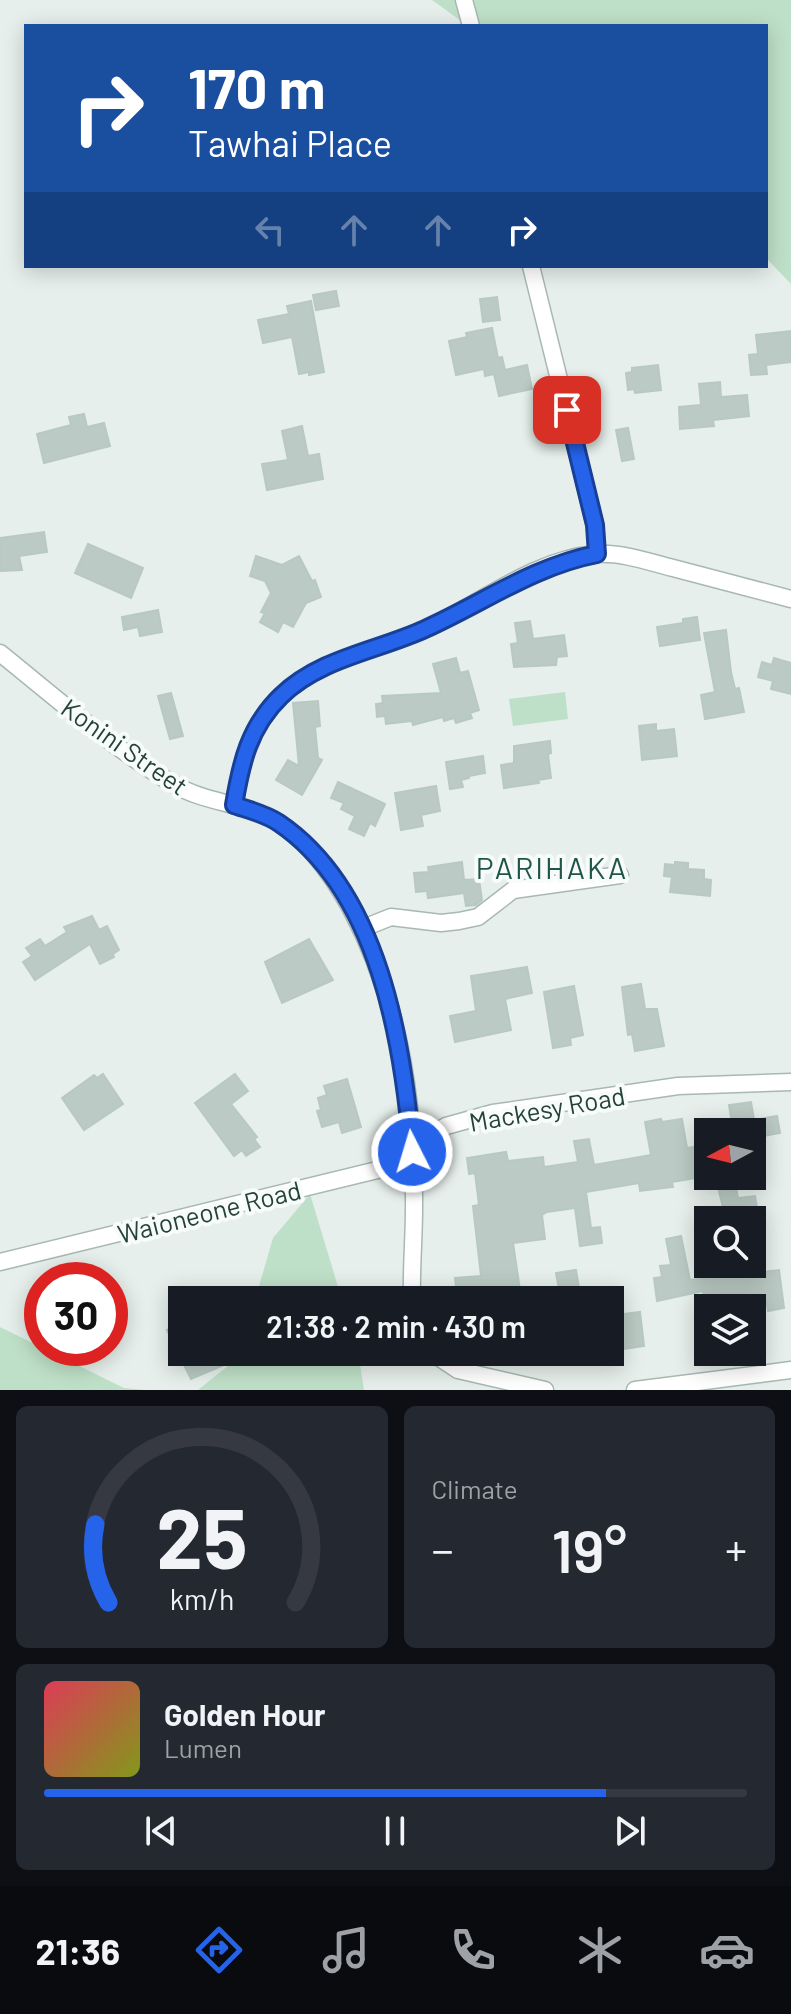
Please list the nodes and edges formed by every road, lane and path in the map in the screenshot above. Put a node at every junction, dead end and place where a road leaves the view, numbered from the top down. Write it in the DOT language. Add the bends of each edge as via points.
graph roads {
  1 [pos="464,0"];
  2 [pos="470,24"];
  3 [pos="531,268"];
  4 [pos="597,554"];
  5 [pos="791,599"];
  6 [pos="0,653"];
  7 [pos="234,805"];
  8 [pos="620,875"];
  9 [pos="361,929"];
  10 [pos="791,1082"];
  11 [pos="412,1152"];
  12 [pos="0,1262"];
  13 [pos="412,1286"];
  14 [pos="452,1366"];
  15 [pos="791,1370"];
  16 [pos="545,1390"];
  17 [pos="635,1390"];
  1 -- 2 [label="street"];
  3 -- 4 [label="street" via="595,525"];
  4 -- 5 [label="street" via="628,557"];
  4 -- 7 [label="street" via="540,570 423,630 321,668 297,683 261,721 244,753"];
  6 -- 7 [label="street, Konini Street" via="173,784"];
  7 -- 9 [label="street, Konini Street" via="279,823 313,854"];
  8 -- 9 [label="street" via="513,890 478,917 459,921 391,917"];
  9 -- 11 [label="street, Konini Street" via="387,993 400,1044"];
  10 -- 11 [label="street, Mackesy Road" via="678,1086 493,1113 446,1126"];
  11 -- 12 [label="street, Waioneone Road" via="402,1164"];
  11 -- 13 [label="street"];
  14 -- 16 [label="street"];
  15 -- 17 [label="street"];
}
